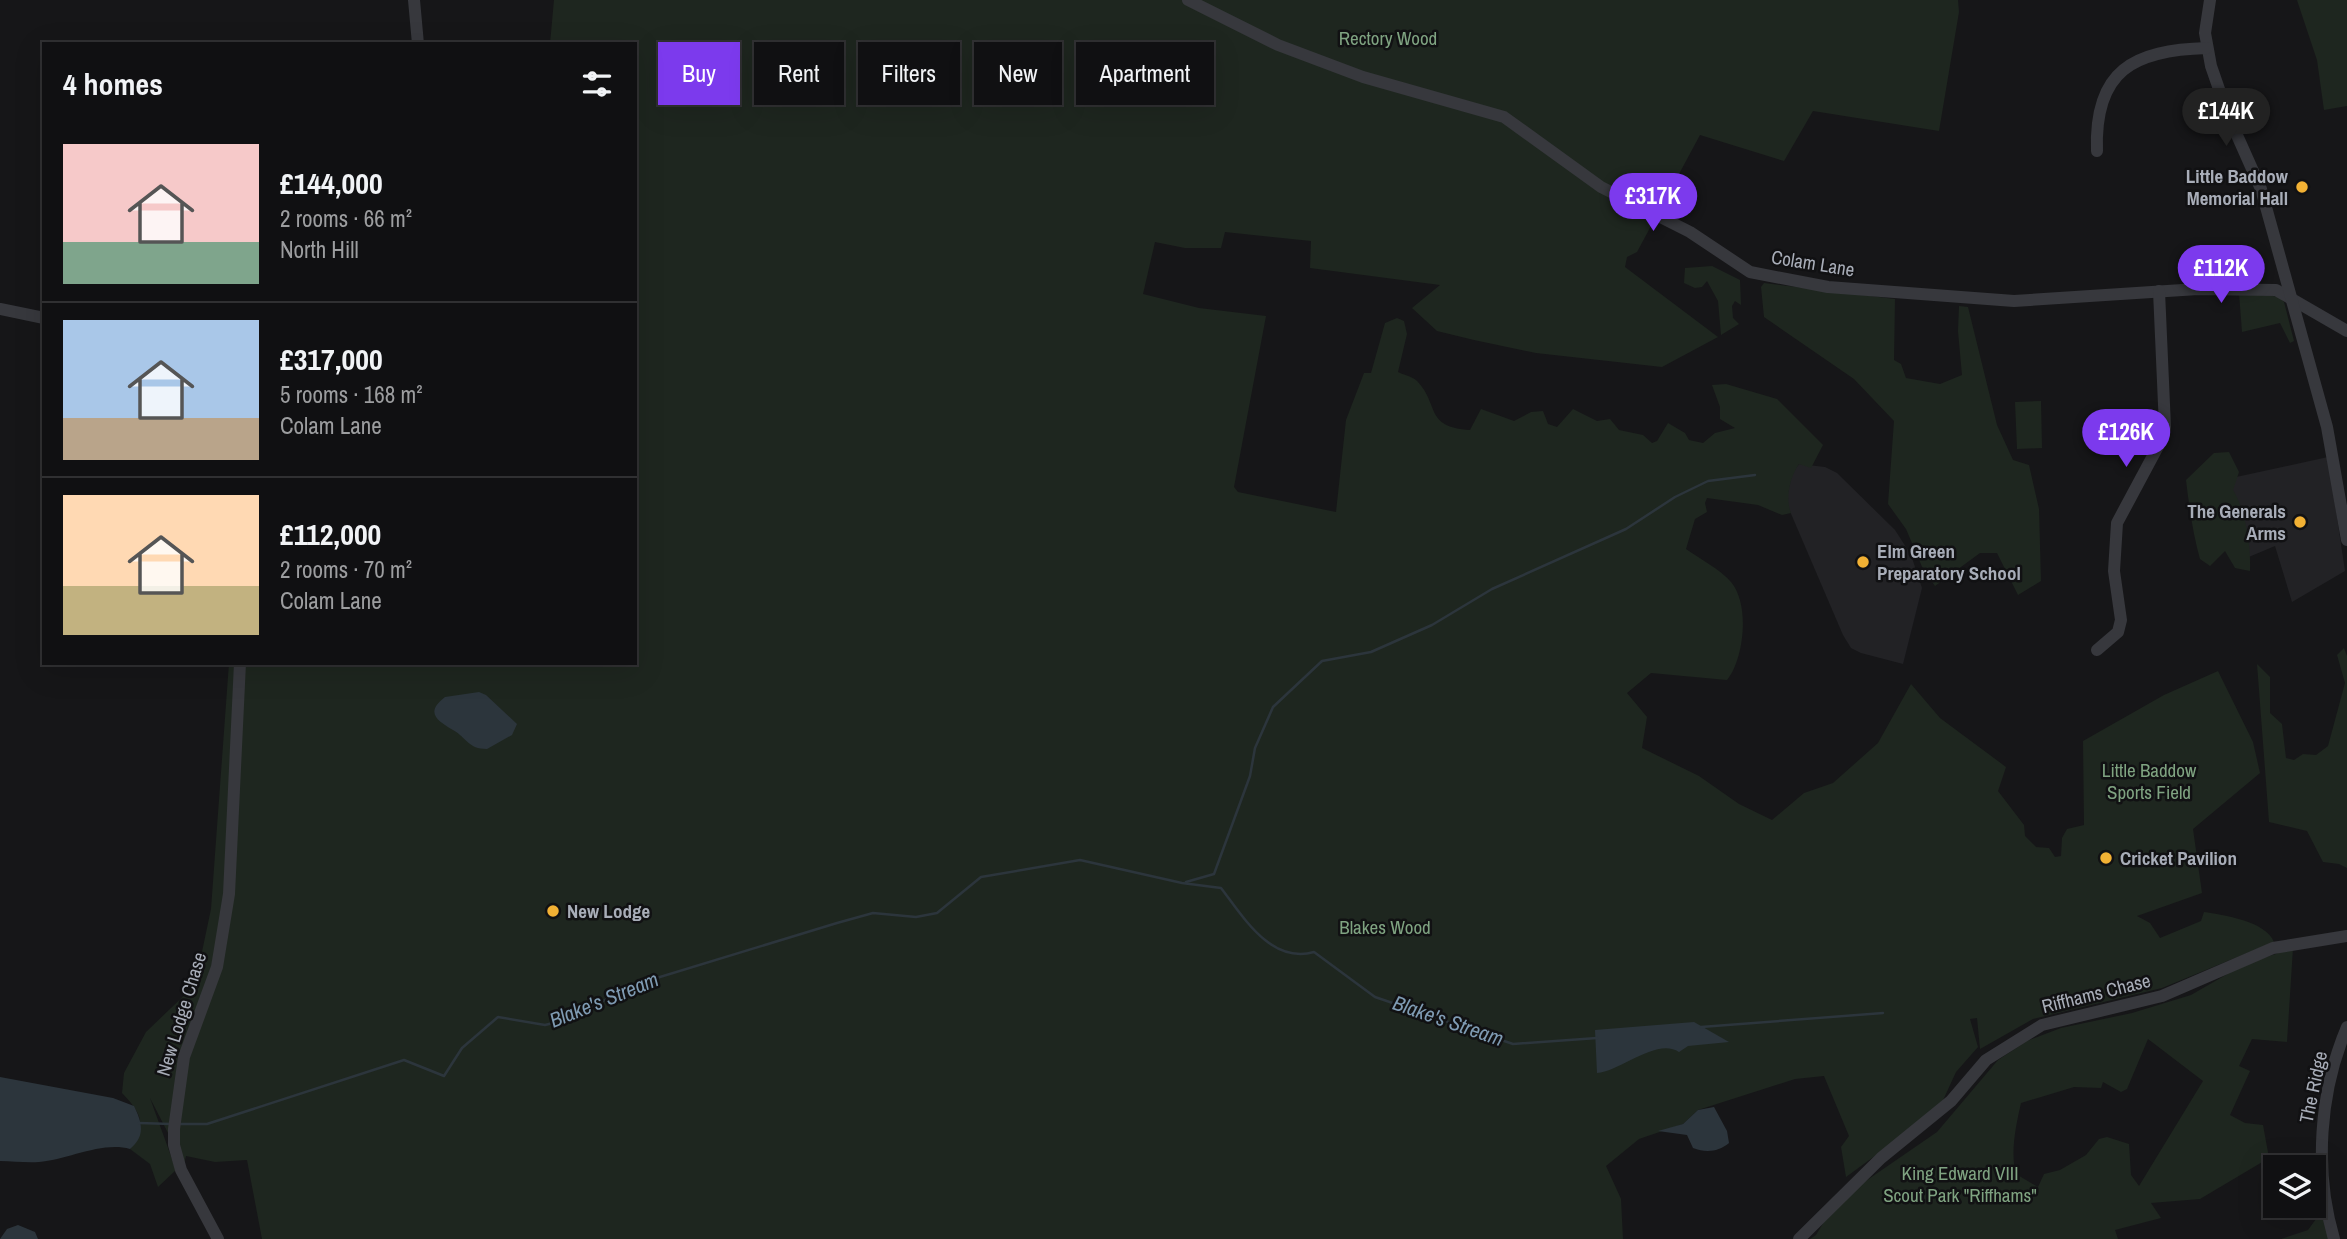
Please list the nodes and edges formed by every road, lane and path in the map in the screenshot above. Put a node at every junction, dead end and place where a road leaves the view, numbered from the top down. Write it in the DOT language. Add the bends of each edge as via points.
graph roads {
  1 [pos="414,0"];
  2 [pos="1188,0"];
  3 [pos="2210,0"];
  4 [pos="418,42"];
  5 [pos="2207,48"];
  6 [pos="2097,151"];
  7 [pos="2159,291"];
  8 [pos="2288,295"];
  9 [pos="2307,306"];
  10 [pos="0,309"];
  11 [pos="2294,314"];
  12 [pos="42,318"];
  13 [pos="2347,331"];
  14 [pos="2347,540"];
  15 [pos="2097,650"];
  16 [pos="240,665"];
  17 [pos="2347,936"];
  18 [pos="2347,1027"];
  19 [pos="218,1239"];
  20 [pos="1800,1239"];
  21 [pos="2334,1239"];
  1 -- 4 [label="street"];
  2 -- 7 [label="street, Colam Lane" via="1282,47 1353,74 1504,117 1601,187 1690,232 1750,272 1828,287 2014,301"];
  3 -- 5 [label="street"];
  5 -- 6 [label="street" via="2171,49 2138,58 2118,75 2101,99"];
  5 -- 8 [label="street" via="2220,94 2258,180"];
  7 -- 8 [label="street, Colam Lane" via="2239,288"];
  7 -- 15 [label="street" via="2165,427 2116,523 2114,571 2121,620 2118,632"];
  8 -- 9 [label="street, Colam Lane"];
  8 -- 11 [label="street"];
  9 -- 11 [label="street"];
  9 -- 13 [label="street, Colam Lane"];
  10 -- 12 [label="street"];
  11 -- 14 [label="street" via="2327,427"];
  16 -- 19 [label="street, New Lodge Chase" via="228,906 217,967 184,1057 174,1129 181,1170"];
  17 -- 20 [label="street, Riffhams Chase" via="2273,948 2162,996 2042,1025 1986,1060 1951,1101 1881,1158"];
  18 -- 21 [label="street, The Ridge" via="2326,1105 2321,1147 2322,1183"];
}
